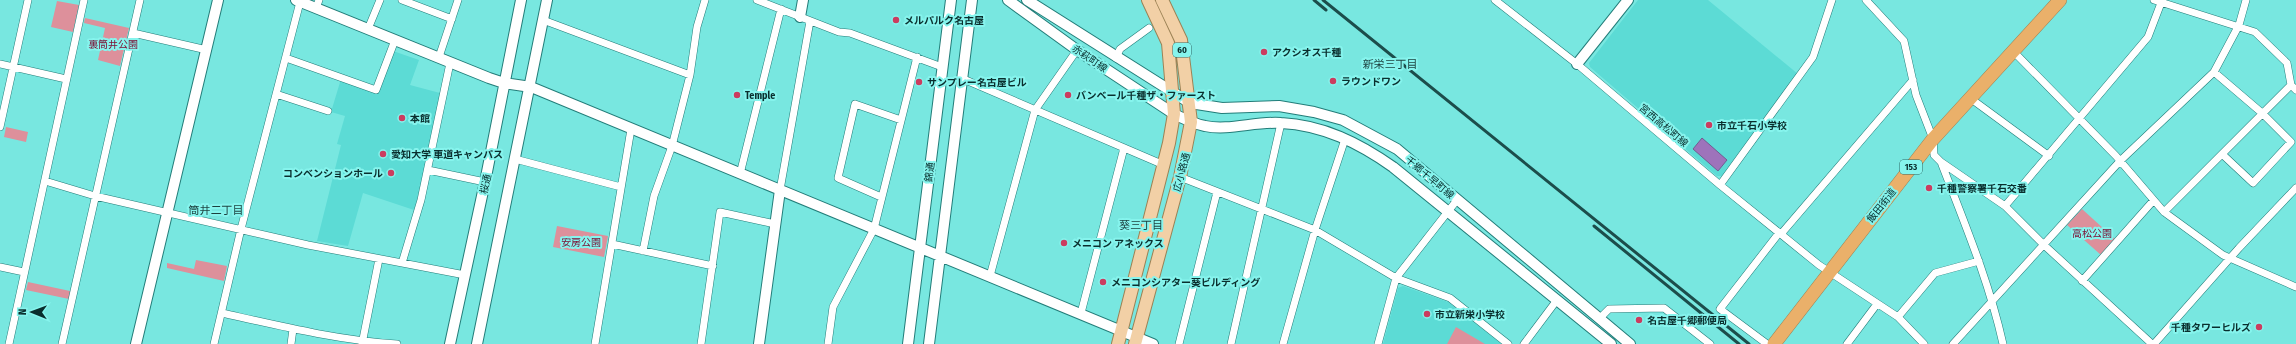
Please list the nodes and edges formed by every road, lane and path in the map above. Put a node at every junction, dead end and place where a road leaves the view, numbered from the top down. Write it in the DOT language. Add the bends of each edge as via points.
graph roads {
  1 [pos="28,0"];
  2 [pos="84,0"];
  3 [pos="140,0"];
  4 [pos="218,0"];
  5 [pos="380,0"];
  6 [pos="402,0"];
  7 [pos="458,0"];
  8 [pos="521,0"];
  9 [pos="547,0"];
  10 [pos="705,0"];
  11 [pos="757,0"];
  12 [pos="803,0"];
  13 [pos="951,0"];
  14 [pos="972,0"];
  15 [pos="1008,0"];
  16 [pos="1027,0"];
  17 [pos="1148,0"];
  18 [pos="1162,0"];
  19 [pos="1495,0"];
  20 [pos="1628,0"];
  21 [pos="1832,0"];
  22 [pos="1866,0"];
  23 [pos="2060,0"];
  24 [pos="2246,0"];
  25 [pos="298,1"];
  26 [pos="2158,1"];
  27 [pos="317,4"];
  28 [pos="781,9"];
  29 [pos="452,19"];
  30 [pos="805,19"];
  31 [pos="543,20"];
  32 [pos="2238,25"];
  33 [pos="1149,28"];
  34 [pos="368,29"];
  35 [pos="133,33"];
  36 [pos="395,40"];
  37 [pos="207,50"];
  38 [pos="1077,50"];
  39 [pos="2013,52"];
  40 [pos="439,57"];
  41 [pos="286,58"];
  42 [pos="917,58"];
  43 [pos="1116,58"];
  44 [pos="450,63"];
  45 [pos="0,64"];
  46 [pos="1577,64"];
  47 [pos="13,67"];
  48 [pos="942,67"];
  49 [pos="2214,72"];
  50 [pos="690,75"];
  51 [pos="961,78"];
  52 [pos="66,79"];
  53 [pos="1913,80"];
  54 [pos="504,83"];
  55 [pos="531,88"];
  56 [pos="2294,88"];
  57 [pos="276,94"];
  58 [pos="1173,94"];
  59 [pos="1970,98"];
  60 [pos="1190,103"];
  61 [pos="1035,110"];
  62 [pos="328,111"];
  63 [pos="2262,113"];
  64 [pos="1174,114"];
  65 [pos="2080,118"];
  66 [pos="902,120"];
  67 [pos="1191,122"];
  68 [pos="1281,123"];
  69 [pos="0,127"];
  70 [pos="631,129"];
  71 [pos="1345,139"];
  72 [pos="1933,139"];
  73 [pos="672,146"];
  74 [pos="1124,148"];
  75 [pos="2222,154"];
  76 [pos="2049,156"];
  77 [pos="515,159"];
  78 [pos="2120,161"];
  79 [pos="1941,162"];
  80 [pos="1164,166"];
  81 [pos="428,170"];
  82 [pos="740,174"];
  83 [pos="1180,177"];
  84 [pos="45,180"];
  85 [pos="485,182"];
  86 [pos="1720,186"];
  87 [pos="621,187"];
  88 [pos="2296,188"];
  89 [pos="780,190"];
  90 [pos="1217,192"];
  91 [pos="95,196"];
  92 [pos="881,197"];
  93 [pos="1457,200"];
  94 [pos="2154,201"];
  95 [pos="2005,206"];
  96 [pos="1262,210"];
  97 [pos="169,211"];
  98 [pos="1448,212"];
  99 [pos="2164,212"];
  100 [pos="775,224"];
  101 [pos="241,229"];
  102 [pos="874,229"];
  103 [pos="1315,230"];
  104 [pos="1780,234"];
  105 [pos="612,244"];
  106 [pos="2044,245"];
  107 [pos="919,246"];
  108 [pos="643,251"];
  109 [pos="939,256"];
  110 [pos="2230,258"];
  111 [pos="379,259"];
  112 [pos="1979,262"];
  113 [pos="402,263"];
  114 [pos="713,266"];
  115 [pos="0,267"];
  116 [pos="1824,269"];
  117 [pos="24,272"];
  118 [pos="466,275"];
  119 [pos="990,276"];
  120 [pos="1396,278"];
  121 [pos="2082,281"];
  122 [pos="2296,287"];
  123 [pos="1557,300"];
  124 [pos="1993,301"];
  125 [pos="1877,304"];
  126 [pos="222,313"];
  127 [pos="1082,313"];
  128 [pos="1898,317"];
  129 [pos="1600,318"];
  130 [pos="293,329"];
  131 [pos="1121,329"];
  132 [pos="1135,340"];
  133 [pos="362,343"];
  134 [pos="9,344"];
  135 [pos="62,344"];
  136 [pos="136,344"];
  137 [pos="214,344"];
  138 [pos="291,344"];
  139 [pos="397,344"];
  140 [pos="450,344"];
  141 [pos="477,344"];
  142 [pos="595,344"];
  143 [pos="702,344"];
  144 [pos="759,344"];
  145 [pos="828,344"];
  146 [pos="908,344"];
  147 [pos="930,344"];
  148 [pos="1118,344"];
  149 [pos="1153,344"];
  150 [pos="1179,344"];
  151 [pos="1231,344"];
  152 [pos="1283,344"];
  153 [pos="1378,344"];
  154 [pos="1508,344"];
  155 [pos="1524,344"];
  156 [pos="1611,344"];
  157 [pos="1630,344"];
  158 [pos="1710,344"];
  159 [pos="1767,344"];
  160 [pos="1774,344"];
  161 [pos="1847,344"];
  162 [pos="1924,344"];
  163 [pos="1953,344"];
  164 [pos="2002,344"];
  165 [pos="2153,344"];
  1 -- 47 [label="street"];
  2 -- 52 [label="street"];
  3 -- 35 [label="street"];
  4 -- 37 [label="street"];
  5 -- 34 [label="street"];
  6 -- 29 [label="street"];
  7 -- 29 [label="street"];
  8 -- 54 [label="street, 桜通"];
  9 -- 31 [label="street"];
  10 -- 50 [label="street"];
  11 -- 28 [label="street"];
  12 -- 30 [label="street"];
  13 -- 48 [label="street, 錦通"];
  14 -- 51 [label="street, 錦通"];
  15 -- 38 [label="street, 赤萩町線"];
  16 -- 43 [label="street, 赤萩町線"];
  17 -- 58 [label="main road, 広小路通 / 60" via="1168,44"];
  18 -- 60 [label="main road, 広小路通 / 60" via="1181,40"];
  19 -- 46 [label="street, 宮西高松町線"];
  20 -- 46 [label="street"];
  21 -- 86 [label="street" via="1813,57"];
  22 -- 53 [label="street" via="1904,41"];
  23 -- 39 [label="highway, 飯田街道 / 153"];
  24 -- 32 [label="street"];
  25 -- 27 [label="street"];
  25 -- 41 [label="street"];
  26 -- 32 [label="street"];
  26 -- 65 [label="street" via="2148,37"];
  27 -- 34 [label="street"];
  28 -- 30 [label="street"];
  28 -- 82 [label="street"];
  29 -- 40 [label="street"];
  30 -- 42 [label="street"];
  30 -- 89 [label="street"];
  31 -- 50 [label="street"];
  31 -- 55 [label="street"];
  32 -- 49 [label="street"];
  32 -- 56 [label="street" via="2255,32 2287,63"];
  33 -- 43 [label="street" via="1120,49"];
  34 -- 36 [label="street"];
  35 -- 37 [label="street"];
  35 -- 91 [label="street"];
  36 -- 40 [label="street"];
  36 -- 41 [label="street" via="376,90"];
  37 -- 97 [label="street"];
  38 -- 61 [label="street"];
  38 -- 64 [label="street, 赤萩町線"];
  39 -- 59 [label="highway, 飯田街道 / 153"];
  39 -- 65 [label="street"];
  40 -- 44 [label="street"];
  41 -- 57 [label="street"];
  42 -- 48 [label="street"];
  42 -- 66 [label="street"];
  43 -- 58 [label="street, 赤萩町線"];
  44 -- 54 [label="street"];
  44 -- 81 [label="street"];
  45 -- 47 [label="street"];
  46 -- 86 [label="street, 宮西高松町線"];
  47 -- 52 [label="street"];
  47 -- 69 [label="street"];
  48 -- 107 [label="street, 錦通"];
  49 -- 63 [label="street"];
  49 -- 78 [label="street"];
  50 -- 73 [label="street"];
  51 -- 61 [label="street"];
  51 -- 109 [label="street, 錦通"];
  52 -- 84 [label="street"];
  53 -- 72 [label="street"];
  53 -- 104 [label="street"];
  54 -- 55 [label="street"];
  54 -- 85 [label="street, 桜通"];
  55 -- 70 [label="street"];
  55 -- 77 [label="street"];
  56 -- 63 [label="street"];
  57 -- 62 [label="street"];
  57 -- 101 [label="street"];
  58 -- 60 [label="street, 赤萩町線"];
  58 -- 64 [label="main road, 広小路通 / 60"];
  59 -- 72 [label="highway, 飯田街道 / 153"];
  59 -- 76 [label="street"];
  60 -- 67 [label="main road, 広小路通 / 60"];
  60 -- 93 [label="street, 千郷千早町線" via="1222,108 1279,106 1343,120 1397,149"];
  61 -- 74 [label="street"];
  61 -- 119 [label="street"];
  63 -- 75 [label="street"];
  63 -- 75 [label="street" via="2290,142 2253,183"];
  64 -- 67 [label="street, 赤萩町線"];
  64 -- 80 [label="main road, 広小路通 / 60"];
  65 -- 76 [label="street"];
  65 -- 78 [label="street"];
  66 -- 92 [label="street"];
  66 -- 92 [label="street" via="856,104 838,178"];
  67 -- 68 [label="street, 千郷千早町線" via="1221,127"];
  67 -- 83 [label="main road, 広小路通 / 60"];
  68 -- 71 [label="street, 千郷千早町線" via="1320,129"];
  68 -- 96 [label="street"];
  70 -- 73 [label="street"];
  70 -- 87 [label="street"];
  71 -- 98 [label="street, 千郷千早町線" via="1393,167"];
  71 -- 103 [label="street"];
  72 -- 79 [label="street" via="1934,155"];
  72 -- 116 [label="highway, 飯田街道 / 153"];
  73 -- 82 [label="street"];
  73 -- 108 [label="street" via="654,196"];
  74 -- 80 [label="street"];
  74 -- 127 [label="street"];
  75 -- 99 [label="street"];
  76 -- 95 [label="street"];
  77 -- 87 [label="street"];
  77 -- 141 [label="street"];
  78 -- 94 [label="street"];
  78 -- 106 [label="street"];
  79 -- 95 [label="street"];
  79 -- 112 [label="street"];
  80 -- 131 [label="main road, 広小路通 / 60"];
  81 -- 85 [label="street"];
  81 -- 113 [label="street"];
  82 -- 89 [label="street"];
  83 -- 90 [label="street"];
  83 -- 132 [label="main road, 広小路通 / 60"];
  84 -- 91 [label="street"];
  84 -- 117 [label="street"];
  85 -- 118 [label="street, 桜通"];
  86 -- 104 [label="street, 宮西高松町線"];
  87 -- 105 [label="street"];
  88 -- 110 [label="street"];
  89 -- 100 [label="street"];
  89 -- 102 [label="street"];
  90 -- 96 [label="street"];
  90 -- 150 [label="street"];
  91 -- 97 [label="street"];
  91 -- 135 [label="street"];
  92 -- 102 [label="street"];
  93 -- 98 [label="street"];
  93 -- 129 [label="street, 千郷千早町線"];
  94 -- 99 [label="street"];
  94 -- 121 [label="street"];
  95 -- 106 [label="street"];
  96 -- 103 [label="street"];
  96 -- 151 [label="street"];
  97 -- 101 [label="street"];
  97 -- 136 [label="street"];
  98 -- 120 [label="street"];
  98 -- 123 [label="street, 千郷千早町線"];
  99 -- 110 [label="street" via="2182,227"];
  100 -- 114 [label="street" via="720,212"];
  100 -- 144 [label="street"];
  101 -- 111 [label="street"];
  101 -- 126 [label="street"];
  102 -- 107 [label="street"];
  102 -- 145 [label="street" via="833,307"];
  103 -- 120 [label="street"];
  103 -- 152 [label="street"];
  104 -- 116 [label="street, 宮西高松町線"];
  104 -- 159 [label="street" via="1720,309"];
  105 -- 108 [label="street"];
  105 -- 142 [label="street"];
  106 -- 121 [label="street"];
  106 -- 124 [label="street"];
  107 -- 109 [label="street"];
  107 -- 146 [label="street, 錦通"];
  108 -- 114 [label="street"];
  109 -- 119 [label="street"];
  109 -- 147 [label="street, 錦通"];
  110 -- 122 [label="street"];
  110 -- 165 [label="street"];
  111 -- 113 [label="street"];
  111 -- 133 [label="street"];
  112 -- 124 [label="street"];
  112 -- 128 [label="street" via="1935,273"];
  113 -- 118 [label="street"];
  114 -- 143 [label="street"];
  115 -- 117 [label="street"];
  116 -- 125 [label="street, 宮西高松町線"];
  116 -- 160 [label="highway, 飯田街道 / 153"];
  117 -- 134 [label="street"];
  118 -- 140 [label="street, 桜通"];
  119 -- 127 [label="street"];
  120 -- 153 [label="street"];
  120 -- 154 [label="street" via="1450,298"];
  121 -- 165 [label="street"];
  123 -- 155 [label="street"];
  123 -- 156 [label="street, 千郷千早町線"];
  124 -- 163 [label="street"];
  124 -- 164 [label="street"];
  125 -- 128 [label="street, 宮西高松町線"];
  125 -- 161 [label="street"];
  126 -- 130 [label="street"];
  126 -- 137 [label="street"];
  127 -- 131 [label="street"];
  128 -- 162 [label="street, 宮西高松町線"];
  129 -- 157 [label="street, 千郷千早町線"];
  129 -- 158 [label="street" via="1609,309 1664,308"];
  130 -- 133 [label="street"];
  130 -- 138 [label="street"];
  131 -- 132 [label="street"];
  131 -- 148 [label="main road, 広小路通 / 60"];
  132 -- 149 [label="street"];
  133 -- 139 [label="street"];
}
